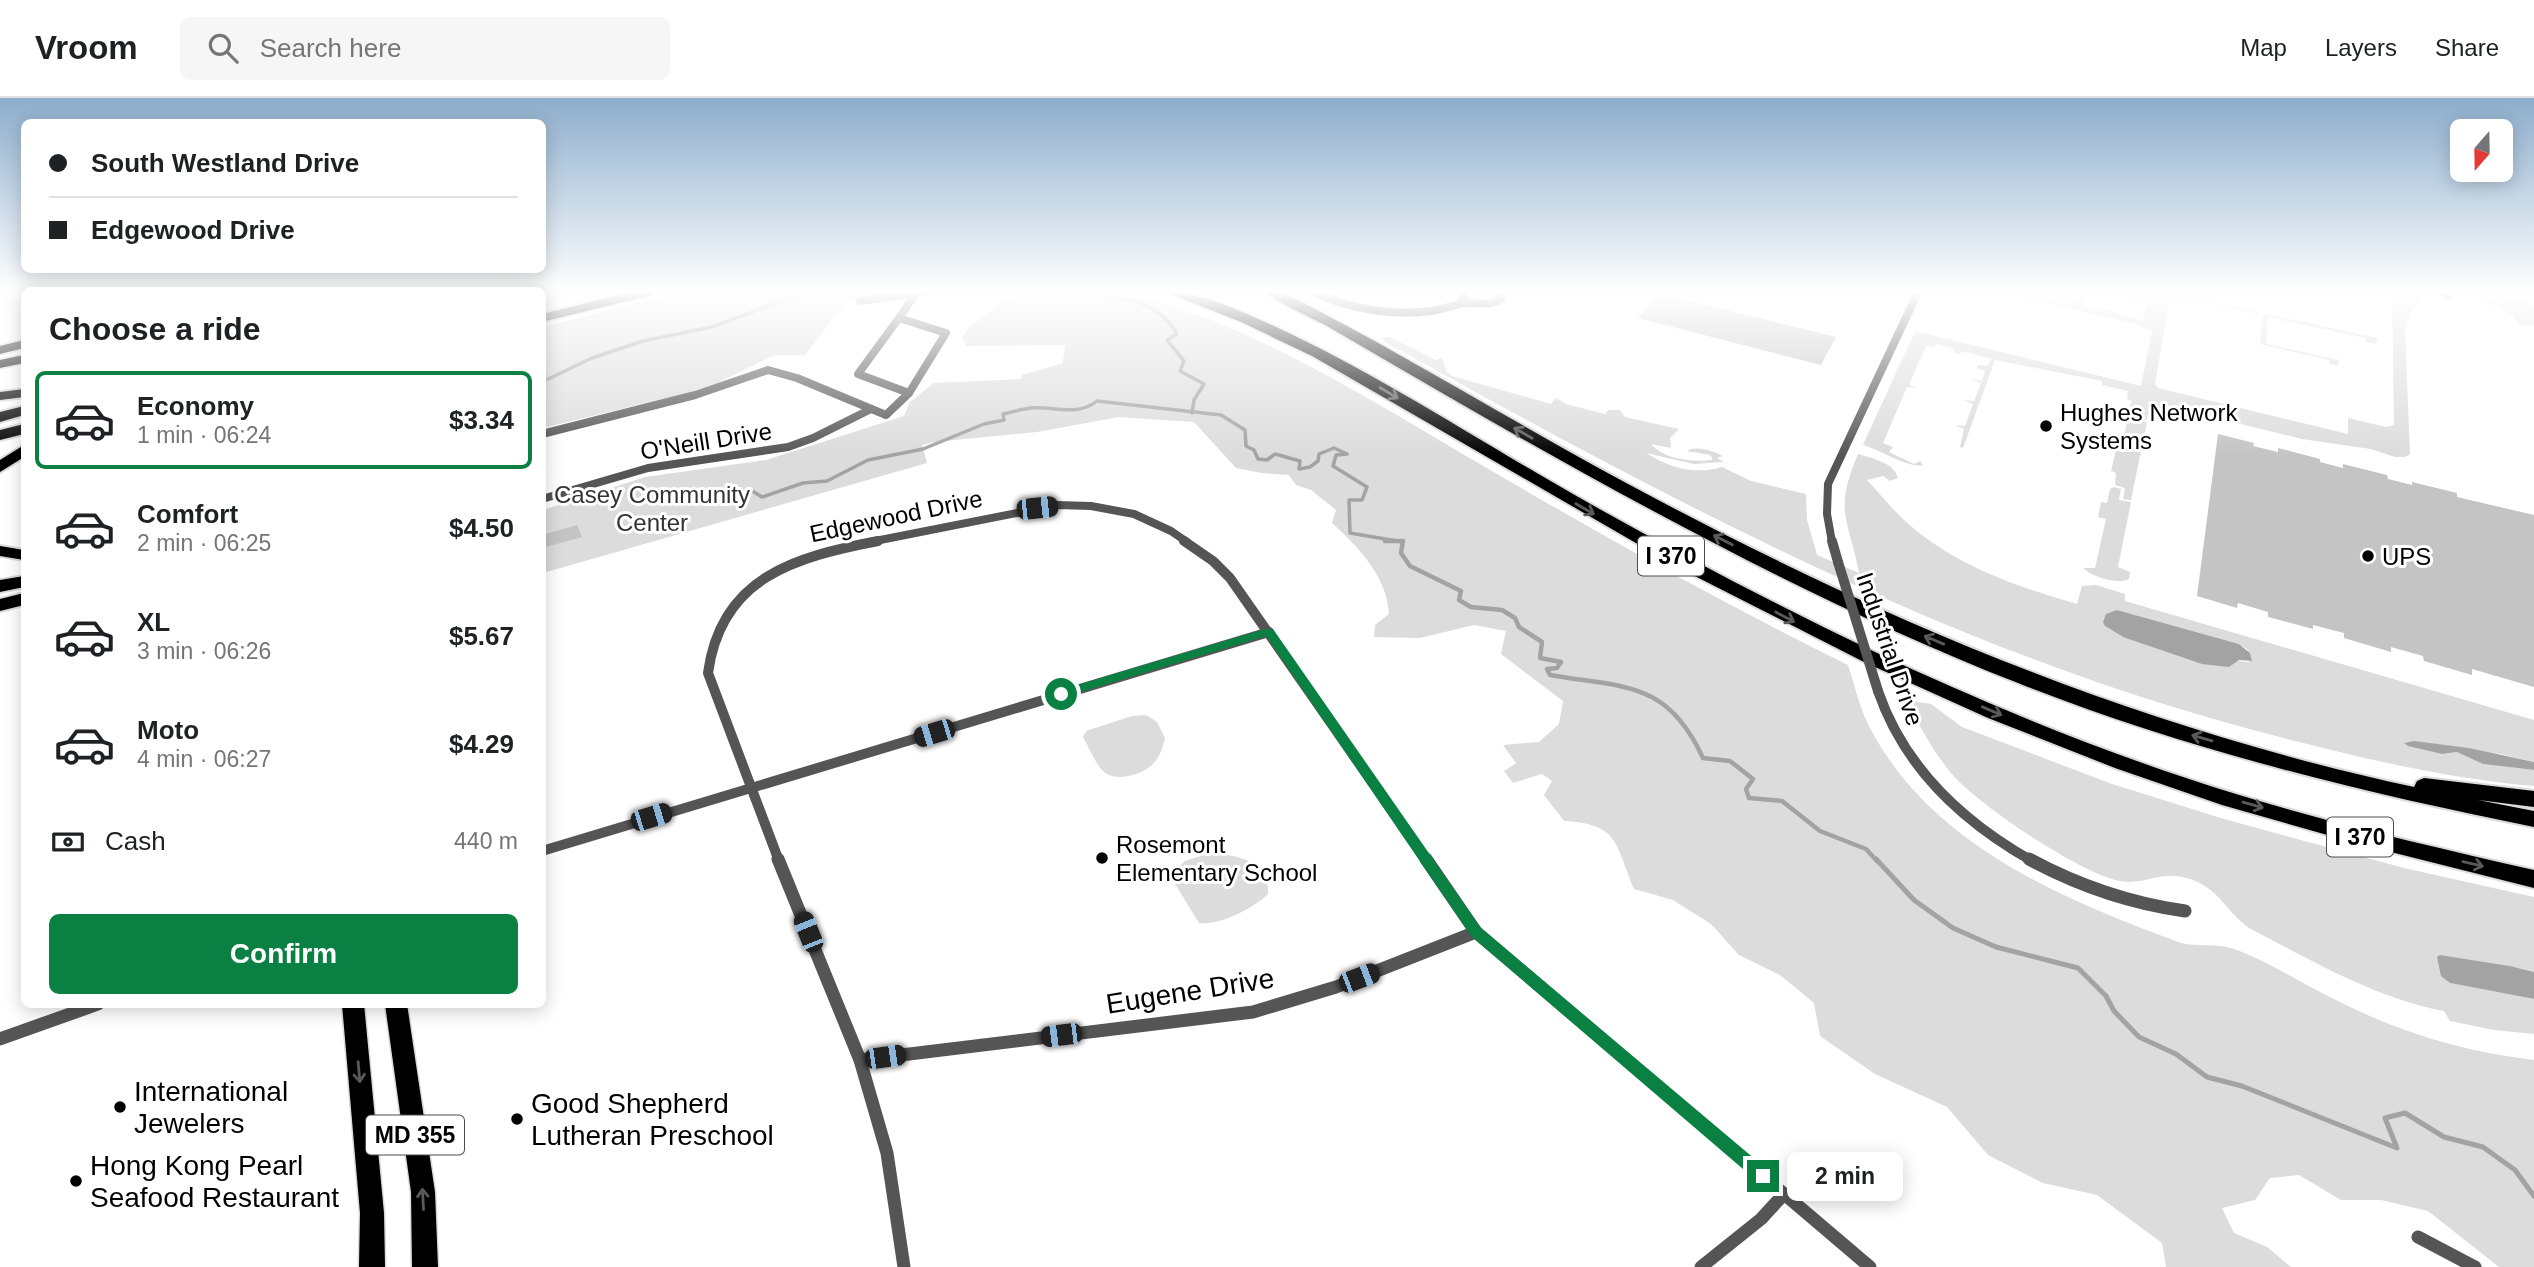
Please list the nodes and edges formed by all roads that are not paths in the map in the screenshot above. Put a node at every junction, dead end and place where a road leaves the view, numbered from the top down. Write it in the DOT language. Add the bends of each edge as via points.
graph roads {
  1 [pos="878,347"];
  2 [pos="938,347"];
  3 [pos="1305,347"];
  4 [pos="1369,347"];
  5 [pos="1892,347"];
  6 [pos="21,360"];
  7 [pos="0,364"];
  8 [pos="21,393"];
  9 [pos="910,393"];
  10 [pos="0,396"];
  11 [pos="871,409"];
  12 [pos="21,412"];
  13 [pos="0,417"];
  14 [pos="21,430"];
  15 [pos="546,433"];
  16 [pos="0,435"];
  17 [pos="21,452"];
  18 [pos="0,467"];
  19 [pos="546,498"];
  20 [pos="0,551"];
  21 [pos="21,554"];
  22 [pos="21,582"];
  23 [pos="0,586"];
  24 [pos="21,600"];
  25 [pos="0,605"];
  26 [pos="1269,632"];
  27 [pos="2338,775"];
  28 [pos="749,787"];
  29 [pos="2534,799"];
  30 [pos="2534,809"];
  31 [pos="2534,819"];
  32 [pos="546,850"];
  33 [pos="2534,878"];
  34 [pos="2185,911"];
  35 [pos="1476,932"];
  36 [pos="87,1008"];
  37 [pos="354,1008"];
  38 [pos="397,1008"];
  39 [pos="0,1039"];
  40 [pos="860,1060"];
  41 [pos="1784,1194"];
  42 [pos="2418,1237"];
  43 [pos="372,1267"];
  44 [pos="425,1267"];
  45 [pos="904,1267"];
  46 [pos="1701,1267"];
  47 [pos="1870,1267"];
  48 [pos="2475,1267"];
  1 -- 9 [label="street" via="858,374"];
  2 -- 9 [label="street"];
  3 -- 33 [label="highway, I 370, one-way" via="1642,541 1912,677 2036,730 2188,786 2380,843"];
  27 -- 4 [label="highway, I 370, one-way" via="2172,730 2026,679 1908,629 1690,524"];
  5 -- 34 [label="street, Industrial Drive, bridge" via="1825,499 1828,529 1895,733 1917,766 1953,804 1989,832 2091,889 2157,909"];
  6 -- 7 [label="main road"];
  8 -- 10 [label="highway"];
  9 -- 11 [label="street, O'Neill Drive" via="886,415"];
  11 -- 15 [label="street, O'Neill Drive" via="775,370"];
  11 -- 19 [label="street, O'Neill Drive" via="788,447 648,468"];
  12 -- 13 [label="highway"];
  14 -- 16 [label="highway"];
  17 -- 18 [label="highway"];
  20 -- 21 [label="highway"];
  22 -- 23 [label="highway"];
  24 -- 25 [label="highway"];
  26 -- 28 [label="street"];
  26 -- 28 [label="street, Edgewood Drive" via="1213,561 1161,526 1118,510 1037,508 816,553 746,592 723,620 712,644 708,673"];
  26 -- 35 [label="street, Edgewood Drive"];
  27 -- 29 [label="highway"];
  27 -- 30 [label="highway"];
  27 -- 31 [label="highway, I 370"];
  28 -- 32 [label="street"];
  28 -- 40 [label="street, Edgewood Drive"];
  35 -- 40 [label="street, Eugene Drive" via="1336,987 1253,1012"];
  35 -- 41 [label="street, Edgewood Drive"];
  36 -- 39 [label="street"];
  37 -- 43 [label="main road, MD 355, one-way" via="372,1213"];
  44 -- 38 [label="main road, MD 355, one-way" via="423,1192"];
  40 -- 45 [label="street, Edgewood Drive" via="887,1153"];
  41 -- 46 [label="street" via="1761,1219"];
  41 -- 47 [label="street, Edgewood Drive"];
  42 -- 48 [label="street"];
}
